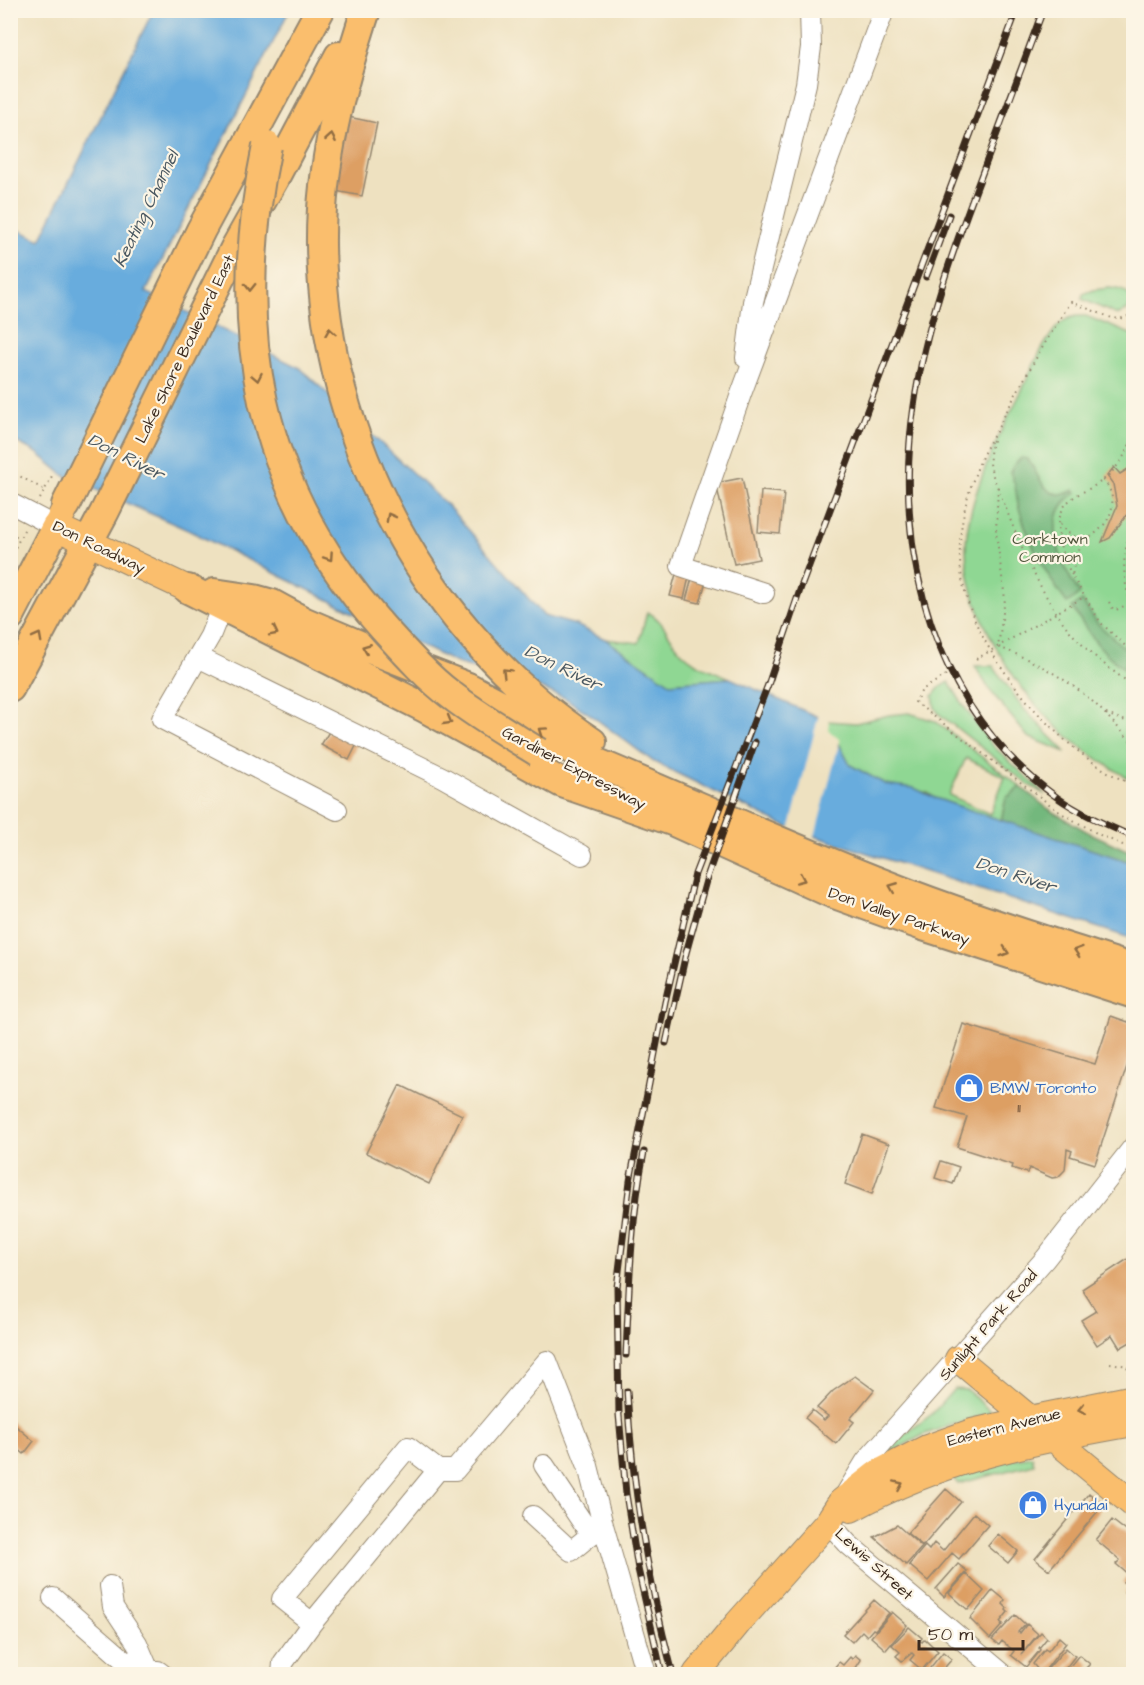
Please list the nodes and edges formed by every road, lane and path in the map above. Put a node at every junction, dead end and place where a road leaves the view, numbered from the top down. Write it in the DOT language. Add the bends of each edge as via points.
graph roads {
  1 [pos="322,10"];
  2 [pos="364,10"];
  3 [pos="810,10"];
  4 [pos="884,10"];
  5 [pos="1134,314"];
  6 [pos="741,394"];
  7 [pos="1134,414"];
  8 [pos="994,437"];
  9 [pos="1130,444"];
  10 [pos="1134,459"];
  11 [pos="10,471"];
  12 [pos="53,474"];
  13 [pos="1103,480"];
  14 [pos="998,487"];
  15 [pos="10,503"];
  16 [pos="61,516"];
  17 [pos="1059,522"];
  18 [pos="1134,525"];
  19 [pos="10,533"];
  20 [pos="1090,537"];
  21 [pos="88,544"];
  22 [pos="10,558"];
  23 [pos="1072,576"];
  24 [pos="188,589"];
  25 [pos="764,593"];
  26 [pos="1084,597"];
  27 [pos="1109,602"];
  28 [pos="1130,603"];
  29 [pos="222,606"];
  30 [pos="1134,611"];
  31 [pos="1058,613"];
  32 [pos="10,616"];
  33 [pos="998,647"];
  34 [pos="991,651"];
  35 [pos="1134,654"];
  36 [pos="198,657"];
  37 [pos="976,659"];
  38 [pos="946,675"];
  39 [pos="1134,686"];
  40 [pos="10,688"];
  41 [pos="1103,712"];
  42 [pos="1134,724"];
  43 [pos="1134,744"];
  44 [pos="1134,785"];
  45 [pos="337,810"];
  46 [pos="680,811"];
  47 [pos="1134,850"];
  48 [pos="582,855"];
  49 [pos="1134,969"];
  50 [pos="1134,994"];
  51 [pos="1134,1146"];
  52 [pos="958,1359"];
  53 [pos="1110,1363"];
  54 [pos="1132,1389"];
  55 [pos="1030,1419"];
  56 [pos="1134,1423"];
  57 [pos="1054,1438"];
  58 [pos="544,1465"];
  59 [pos="438,1470"];
  60 [pos="1134,1505"];
  61 [pos="835,1512"];
  62 [pos="533,1516"];
  63 [pos="597,1530"];
  64 [pos="110,1586"];
  65 [pos="53,1598"];
  66 [pos="312,1623"];
  67 [pos="137,1673"];
  68 [pos="162,1674"];
  69 [pos="282,1674"];
  70 [pos="646,1674"];
  71 [pos="696,1674"];
  72 [pos="1003,1674"];
  1 -- 16 [label="highway" via="201,230"];
  1 -- 46 [label="highway, Gardiner Expressway, one-way, bridge" via="285,93 267,146 251,245 255,370 267,426 290,486 318,540 358,601 450,694 538,752"];
  2 -- 21 [label="highway, Lake Shore Boulevard East" via="235,248"];
  46 -- 2 [label="highway, one-way" via="620,760 526,693 487,653 415,561 372,483 336,369 324,288 322,235 336,114"];
  3 -- 6 [label="street" via="806,84 753,302"];
  4 -- 6 [label="street"];
  5 -- 8 [label="path" via="1112,318 1071,302"];
  6 -- 25 [label="street" via="681,566"];
  7 -- 9 [label="path"];
  8 -- 14 [label="path" via="990,462"];
  8 -- 34 [label="path" via="981,460 963,513 958,546 971,613"];
  9 -- 10 [label="path"];
  9 -- 13 [label="path" via="1119,464"];
  11 -- 12 [label="path" via="45,490"];
  13 -- 17 [label="path" via="1069,501"];
  13 -- 20 [label="path" via="1112,491 1112,509 1104,526"];
  14 -- 31 [label="path" via="1017,536"];
  14 -- 33 [label="path" via="996,532 1005,598"];
  15 -- 16 [label="street, Don Roadway"];
  16 -- 21 [label="main road, Don Roadway"];
  16 -- 32 [label="highway"];
  17 -- 20 [label="path" via="1076,537"];
  17 -- 23 [label="path" via="1059,538"];
  18 -- 28 [label="path" via="1124,557"];
  19 -- 22 [label="path" via="20,538"];
  20 -- 23 [label="path" via="1077,554"];
  21 -- 24 [label="main road, Don Roadway"];
  40 -- 21 [label="highway, Lake Shore Boulevard East, one-way"];
  23 -- 26 [label="path"];
  24 -- 29 [label="highway"];
  46 -- 24 [label="highway, one-way" via="468,687 364,647 272,604"];
  26 -- 31 [label="path"];
  26 -- 35 [label="path" via="1101,623"];
  27 -- 28 [label="path" via="1116,610"];
  28 -- 30 [label="path"];
  29 -- 36 [label="street"];
  29 -- 46 [label="highway, one-way" via="425,708 562,783"];
  31 -- 33 [label="path"];
  31 -- 39 [label="path" via="1088,649"];
  33 -- 34 [label="path"];
  33 -- 41 [label="path" via="1053,673"];
  34 -- 37 [label="path"];
  34 -- 44 [label="path" via="1030,706 1058,734"];
  36 -- 45 [label="street" via="162,719"];
  36 -- 48 [label="street" via="442,777"];
  38 -- 47 [label="path" via="922,690 915,702 1061,813"];
  41 -- 42 [label="path"];
  41 -- 43 [label="path"];
  49 -- 46 [label="highway, Don Valley Parkway, one-way" via="906,893"];
  46 -- 50 [label="highway, Don Valley Parkway, one-way" via="829,892"];
  51 -- 52 [label="street, Sunlight Park Road" via="1045,1259"];
  52 -- 55 [label="main road"];
  52 -- 61 [label="street, Sunlight Park Road" via="864,1463"];
  53 -- 54 [label="path" via="1127,1366"];
  54 -- 55 [label="main road, Eastern Avenue, one-way"];
  55 -- 57 [label="main road"];
  55 -- 61 [label="main road, Eastern Avenue" via="972,1432 927,1448 878,1473"];
  56 -- 57 [label="main road, Eastern Avenue"];
  57 -- 60 [label="main road"];
  61 -- 57 [label="main road, Eastern Avenue, one-way" via="925,1473 988,1452"];
  58 -- 63 [label="street"];
  59 -- 63 [label="street" via="455,1470 548,1361 588,1466"];
  59 -- 66 [label="street"];
  59 -- 66 [label="street" via="408,1447 282,1599"];
  61 -- 71 [label="main road, Eastern Avenue"];
  61 -- 72 [label="street, Lewis Street" via="842,1539"];
  62 -- 63 [label="street" via="571,1551"];
  63 -- 70 [label="street"];
  64 -- 67 [label="street" via="113,1607 146,1664"];
  65 -- 67 [label="street"];
  66 -- 69 [label="street" via="283,1663"];
  67 -- 68 [label="street"];
}
